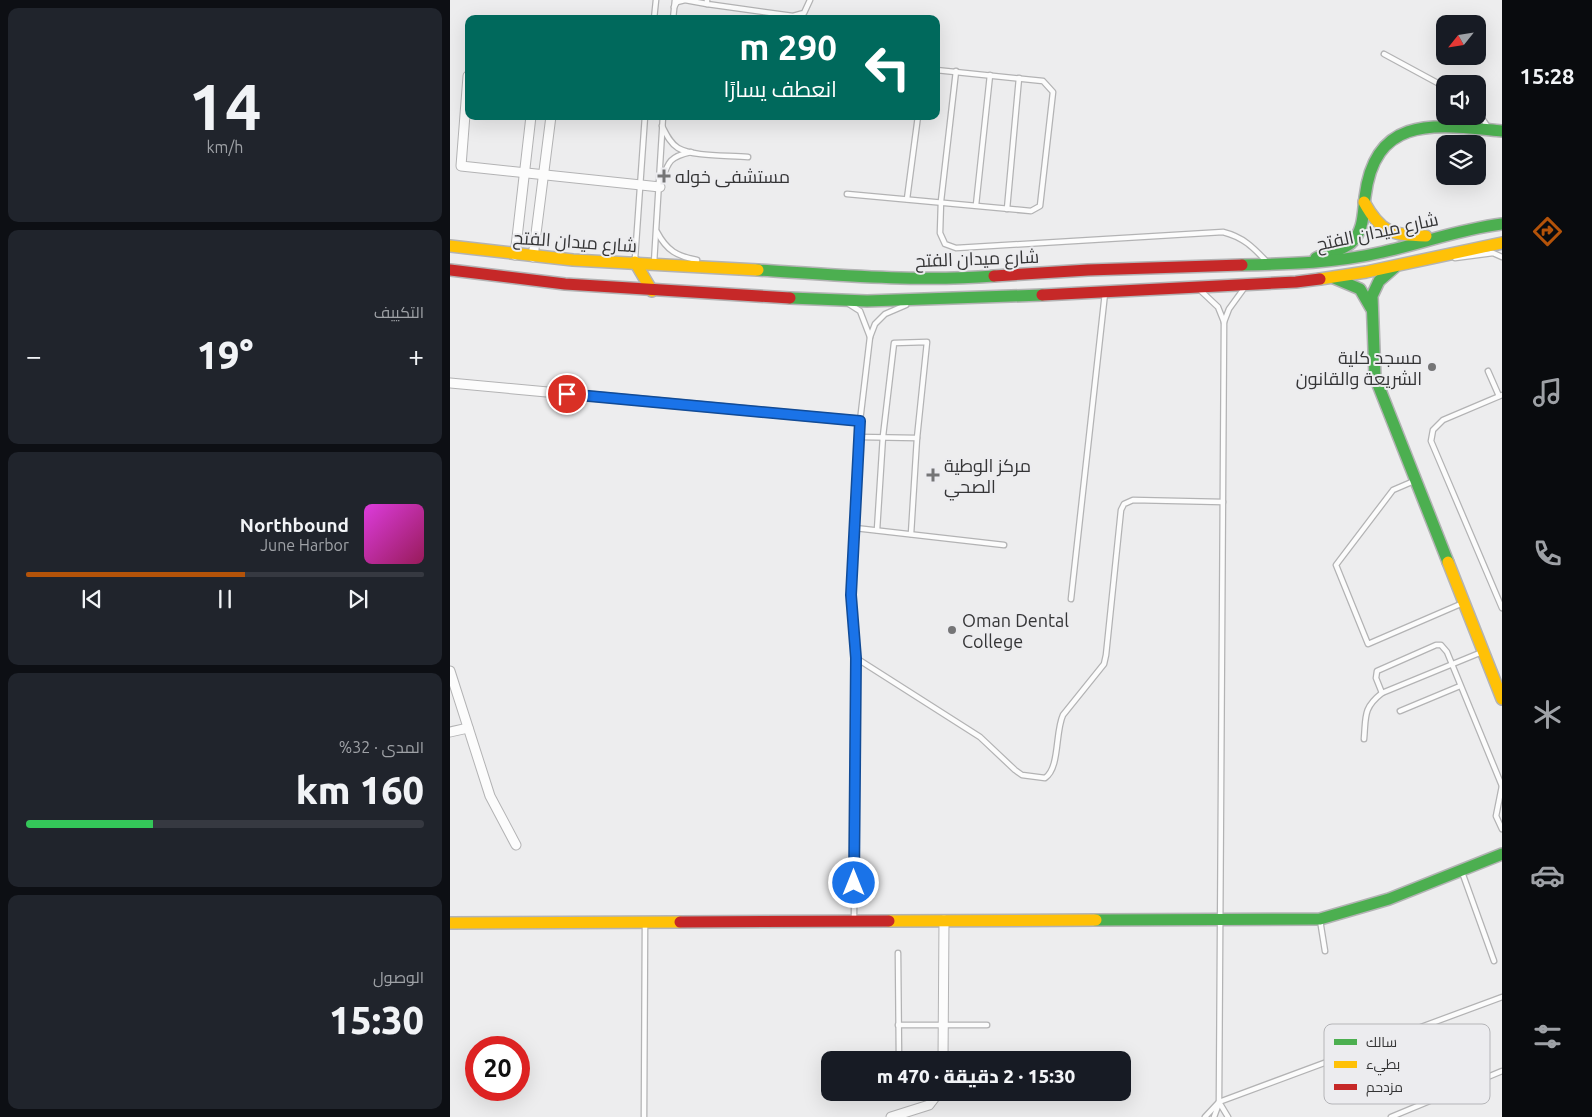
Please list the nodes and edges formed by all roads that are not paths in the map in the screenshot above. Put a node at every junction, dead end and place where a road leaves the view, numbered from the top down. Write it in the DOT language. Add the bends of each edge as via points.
graph roads {
  1 [pos="656,0"];
  2 [pos="675,0"];
  3 [pos="810,0"];
  4 [pos="707,2"];
  5 [pos="674,7"];
  6 [pos="654,15"];
  7 [pos="673,15"];
  8 [pos="787,15"];
  9 [pos="797,15"];
  10 [pos="1384,54"];
  11 [pos="940,70"];
  12 [pos="956,71"];
  13 [pos="990,75"];
  14 [pos="1019,78"];
  15 [pos="1436,82"];
  16 [pos="465,115"];
  17 [pos="531,120"];
  18 [pos="551,120"];
  19 [pos="645,120"];
  20 [pos="663,120"];
  21 [pos="917,120"];
  22 [pos="1486,120"];
  23 [pos="662,125"];
  24 [pos="1475,125"];
  25 [pos="1473,129"];
  26 [pos="1496,131"];
  27 [pos="692,152"];
  28 [pos="748,157"];
  29 [pos="524,174"];
  30 [pos="544,176"];
  31 [pos="638,186"];
  32 [pos="660,187"];
  33 [pos="847,194"];
  34 [pos="907,198"];
  35 [pos="941,201"];
  36 [pos="1364,202"];
  37 [pos="976,205"];
  38 [pos="1007,209"];
  39 [pos="1502,224"];
  40 [pos="656,232"];
  41 [pos="1442,236"];
  42 [pos="1502,243"];
  43 [pos="450,246"];
  44 [pos="515,255"];
  45 [pos="533,257"];
  46 [pos="1441,257"];
  47 [pos="1502,257"];
  48 [pos="635,262"];
  49 [pos="1305,263"];
  50 [pos="654,264"];
  51 [pos="1268,264"];
  52 [pos="1397,266"];
  53 [pos="725,268"];
  54 [pos="450,270"];
  55 [pos="1332,277"];
  56 [pos="644,279"];
  57 [pos="1247,285"];
  58 [pos="632,288"];
  59 [pos="1196,288"];
  60 [pos="652,291"];
  61 [pos="1105,292"];
  62 [pos="838,300"];
  63 [pos="919,300"];
  64 [pos="1371,308"];
  65 [pos="1224,322"];
  66 [pos="870,337"];
  67 [pos="1488,371"];
  68 [pos="450,383"];
  69 [pos="1501,396"];
  70 [pos="860,421"];
  71 [pos="883,436"];
  72 [pos="859,437"];
  73 [pos="917,438"];
  74 [pos="1416,480"];
  75 [pos="1223,502"];
  76 [pos="855,528"];
  77 [pos="877,530"];
  78 [pos="911,534"];
  79 [pos="1004,545"];
  80 [pos="1071,599"];
  81 [pos="1464,603"];
  82 [pos="1502,608"];
  83 [pos="1483,651"];
  84 [pos="856,658"];
  85 [pos="1451,665"];
  86 [pos="450,671"];
  87 [pos="1460,686"];
  88 [pos="1382,692"];
  89 [pos="1502,699"];
  90 [pos="1400,711"];
  91 [pos="468,728"];
  92 [pos="450,732"];
  93 [pos="1364,739"];
  94 [pos="1502,786"];
  95 [pos="1502,829"];
  96 [pos="516,846"];
  97 [pos="1502,854"];
  98 [pos="1461,871"];
  99 [pos="1220,918"];
  100 [pos="1320,919"];
  101 [pos="944,920"];
  102 [pos="854,921"];
  103 [pos="645,922"];
  104 [pos="450,923"];
  105 [pos="1325,951"];
  106 [pos="898,953"];
  107 [pos="1494,962"];
  108 [pos="1502,996"];
  109 [pos="1427,1024"];
  110 [pos="898,1025"];
  111 [pos="987,1025"];
  112 [pos="943,1026"];
  113 [pos="899,1051"];
  114 [pos="943,1051"];
  115 [pos="1324,1063"];
  116 [pos="1502,1071"];
  117 [pos="1490,1076"];
  118 [pos="932,1101"];
  119 [pos="1219,1102"];
  120 [pos="1422,1104"];
  121 [pos="644,1117"];
  122 [pos="891,1117"];
  123 [pos="1205,1117"];
  124 [pos="1214,1117"];
  125 [pos="1228,1117"];
  126 [pos="1391,1117"];
  1 -- 6 [label="lane"];
  2 -- 5 [label="lane"];
  3 -- 9 [label="lane" via="804,13"];
  4 -- 5 [label="lane" via="685,0 677,2"];
  4 -- 8 [label="lane"];
  5 -- 7 [label="lane"];
  10 -- 15 [label="lane"];
  11 -- 12 [label="lane"];
  12 -- 13 [label="lane"];
  12 -- 35 [label="lane"];
  13 -- 14 [label="lane"];
  13 -- 37 [label="lane"];
  14 -- 38 [label="lane"];
  14 -- 38 [label="lane" via="1043,81 1053,92 1040,206 1031,211"];
  16 -- 29 [label="street" via="461,166"];
  17 -- 29 [label="street"];
  18 -- 30 [label="street"];
  19 -- 31 [label="lane"];
  20 -- 23 [label="lane"];
  21 -- 34 [label="lane"];
  22 -- 26 [label="lane"];
  23 -- 27 [label="lane" via="678,148"];
  23 -- 32 [label="lane"];
  24 -- 25 [label="lane"];
  25 -- 26 [label="main road"];
  25 -- 36 [label="main road" via="1431,126 1408,130 1386,143 1373,158"];
  27 -- 28 [label="lane"];
  27 -- 32 [label="lane" via="669,161"];
  29 -- 30 [label="street"];
  29 -- 44 [label="street"];
  30 -- 31 [label="street"];
  30 -- 45 [label="street"];
  31 -- 32 [label="street"];
  31 -- 48 [label="lane"];
  32 -- 40 [label="lane"];
  33 -- 34 [label="lane"];
  34 -- 35 [label="lane"];
  35 -- 37 [label="lane"];
  35 -- 51 [label="lane" via="940,233 945,244 956,248 1223,232 1251,244"];
  36 -- 41 [label="main road" via="1378,226 1386,232 1397,236"];
  36 -- 49 [label="main road" via="1361,228 1350,243"];
  37 -- 38 [label="lane"];
  39 -- 41 [label="main road, شارع ميدان الفتح"];
  40 -- 50 [label="lane"];
  40 -- 53 [label="lane" via="672,252"];
  41 -- 49 [label="main road, شارع ميدان الفتح" via="1383,252 1324,263"];
  42 -- 46 [label="main road, شارع ميدان الفتح"];
  43 -- 44 [label="main road, شارع ميدان الفتح"];
  44 -- 45 [label="main road, شارع ميدان الفتح"];
  45 -- 48 [label="main road, شارع ميدان الفتح"];
  46 -- 47 [label="lane" via="1462,259 1493,253"];
  46 -- 52 [label="main road, شارع ميدان الفتح"];
  48 -- 50 [label="main road, شارع ميدان الفتح"];
  48 -- 56 [label="main road"];
  48 -- 58 [label="main road"];
  49 -- 51 [label="main road, شارع ميدان الفتح"];
  50 -- 53 [label="main road, شارع ميدان الفتح"];
  50 -- 56 [label="main road"];
  50 -- 60 [label="main road"];
  51 -- 53 [label="main road, شارع ميدان الفتح" via="1088,270 956,279"];
  52 -- 55 [label="main road, شارع ميدان الفتح"];
  52 -- 64 [label="main road" via="1379,281"];
  54 -- 58 [label="main road, شارع ميدان الفتح" via="565,284"];
  55 -- 57 [label="main road, شارع ميدان الفتح"];
  55 -- 64 [label="main road" via="1360,290"];
  56 -- 58 [label="main road"];
  56 -- 60 [label="main road"];
  57 -- 59 [label="main road, شارع ميدان الفتح"];
  57 -- 65 [label="lane" via="1238,294"];
  58 -- 60 [label="main road, شارع ميدان الفتح"];
  59 -- 61 [label="main road, شارع ميدان الفتح"];
  59 -- 65 [label="lane" via="1218,307"];
  60 -- 62 [label="main road, شارع ميدان الفتح"];
  61 -- 63 [label="main road, شارع ميدان الفتح"];
  61 -- 80 [label="lane"];
  62 -- 63 [label="main road, شارع ميدان الفتح"];
  62 -- 66 [label="lane" via="860,312"];
  63 -- 66 [label="lane" via="885,314 875,324"];
  64 -- 74 [label="main road" via="1375,378"];
  65 -- 75 [label="lane"];
  66 -- 70 [label="lane"];
  67 -- 69 [label="lane"];
  68 -- 70 [label="street"];
  69 -- 82 [label="lane" via="1443,420 1433,430 1431,441"];
  70 -- 72 [label="lane"];
  71 -- 72 [label="lane"];
  71 -- 73 [label="lane"];
  71 -- 73 [label="lane" via="894,343 927,342"];
  71 -- 77 [label="lane"];
  72 -- 76 [label="lane"];
  73 -- 78 [label="lane"];
  74 -- 81 [label="main road"];
  74 -- 81 [label="lane" via="1393,490 1336,565 1368,644"];
  75 -- 84 [label="lane" via="1133,500 1124,504 1104,664 1063,715 1054,766 1045,778 1022,775 980,737"];
  75 -- 99 [label="lane"];
  76 -- 77 [label="lane"];
  76 -- 84 [label="lane" via="851,595"];
  77 -- 78 [label="lane"];
  78 -- 79 [label="lane"];
  81 -- 83 [label="main road"];
  83 -- 85 [label="lane"];
  83 -- 89 [label="main road"];
  84 -- 102 [label="lane"];
  85 -- 87 [label="lane"];
  85 -- 88 [label="lane"];
  85 -- 88 [label="lane" via="1447,652 1441,645 1436,645 1377,670 1376,678"];
  86 -- 91 [label="street"];
  87 -- 90 [label="lane"];
  87 -- 94 [label="lane"];
  88 -- 93 [label="lane" via="1366,709"];
  91 -- 92 [label="street"];
  91 -- 96 [label="street" via="490,796"];
  94 -- 95 [label="lane" via="1496,816"];
  97 -- 98 [label="main road"];
  98 -- 100 [label="main road" via="1396,898"];
  98 -- 107 [label="lane"];
  99 -- 100 [label="main road"];
  99 -- 101 [label="main road"];
  99 -- 119 [label="lane"];
  100 -- 105 [label="lane"];
  101 -- 102 [label="main road"];
  101 -- 112 [label="street"];
  102 -- 103 [label="main road"];
  103 -- 104 [label="main road"];
  103 -- 121 [label="lane"];
  106 -- 110 [label="lane"];
  108 -- 109 [label="lane"];
  110 -- 112 [label="lane"];
  110 -- 113 [label="lane"];
  111 -- 112 [label="lane"];
  112 -- 114 [label="street"];
  115 -- 119 [label="lane"];
  116 -- 117 [label="lane"];
  118 -- 122 [label="street" via="929,1105"];
  119 -- 123 [label="lane"];
  119 -- 124 [label="lane"];
  119 -- 125 [label="lane"];
  120 -- 126 [label="lane"];
}
